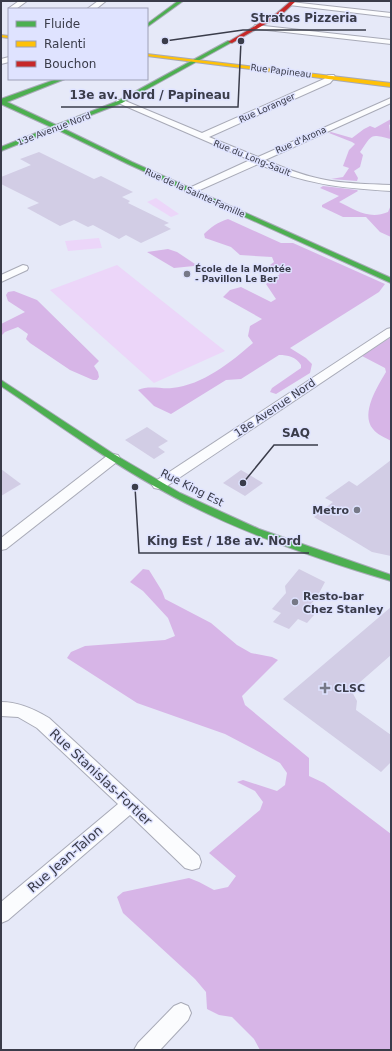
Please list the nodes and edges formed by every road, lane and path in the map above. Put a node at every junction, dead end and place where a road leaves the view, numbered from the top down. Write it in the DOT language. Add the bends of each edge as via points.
graph roads {
  1 [pos="24,1"];
  2 [pos="103,1"];
  3 [pos="181,1"];
  4 [pos="292,2"];
  5 [pos="13,8"];
  6 [pos="92,8"];
  7 [pos="391,15"];
  8 [pos="148,25"];
  9 [pos="258,27"];
  10 [pos="391,42"];
  11 [pos="148,56"];
  12 [pos="197,61"];
  13 [pos="331,78"];
  14 [pos="59,80"];
  15 [pos="391,85"];
  16 [pos="391,100"];
  17 [pos="1,101"];
  18 [pos="120,102"];
  19 [pos="57,128"];
  20 [pos="201,137"];
  21 [pos="1,149"];
  22 [pos="257,160"];
  23 [pos="391,188"];
  24 [pos="190,191"];
  25 [pos="23,268"];
  26 [pos="1,279"];
  27 [pos="391,281"];
  28 [pos="391,331"];
  29 [pos="1,382"];
  30 [pos="113,458"];
  31 [pos="160,485"];
  32 [pos="1,545"];
  33 [pos="391,578"];
  34 [pos="1,709"];
  35 [pos="130,804"];
  36 [pos="192,862"];
  37 [pos="1,914"];
  38 [pos="181,1013"];
  39 [pos="146,1050"];
  1 -- 5 [label="street"];
  2 -- 6 [label="street"];
  3 -- 8 [label="main road"];
  4 -- 7 [label="street"];
  4 -- 9 [label="main road, 13e Avenue Nord"];
  9 -- 10 [label="street"];
  9 -- 12 [label="main road, 13e Avenue Nord"];
  11 -- 12 [label="main road, Rue Papineau"];
  12 -- 13 [label="main road, Rue Papineau"];
  12 -- 18 [label="main road, 13e Avenue Nord"];
  13 -- 15 [label="main road, Rue Papineau"];
  13 -- 20 [label="street, Rue Loranger"];
  14 -- 17 [label="main road"];
  16 -- 22 [label="street, Rue d'Arona"];
  17 -- 19 [label="main road, Rue de la Sainte-Famille"];
  18 -- 19 [label="main road, 13e Avenue Nord"];
  18 -- 20 [label="street, Rue du Long-Sault"];
  19 -- 21 [label="main road, 13e Avenue Nord"];
  19 -- 24 [label="main road, Rue de la Sainte-Famille"];
  20 -- 22 [label="street, Rue du Long-Sault"];
  22 -- 23 [label="street, Rue du Long-Sault" via="288,173 320,182"];
  22 -- 24 [label="street, Rue d'Arona"];
  24 -- 27 [label="main road, Rue de la Sainte-Famille"];
  25 -- 26 [label="street"];
  28 -- 31 [label="street, 18e Avenue Nord"];
  29 -- 30 [label="main road, Rue King Est"];
  30 -- 31 [label="main road, Rue King Est"];
  30 -- 32 [label="street"];
  31 -- 33 [label="main road, Rue King Est" via="208,511 262,534"];
  34 -- 35 [label="street, Rue Stanislas-Fortier" via="15,709 30,714 43,723"];
  35 -- 36 [label="street, Rue Stanislas-Fortier"];
  35 -- 37 [label="street, Rue Jean-Talon"];
  38 -- 39 [label="street"];
}
